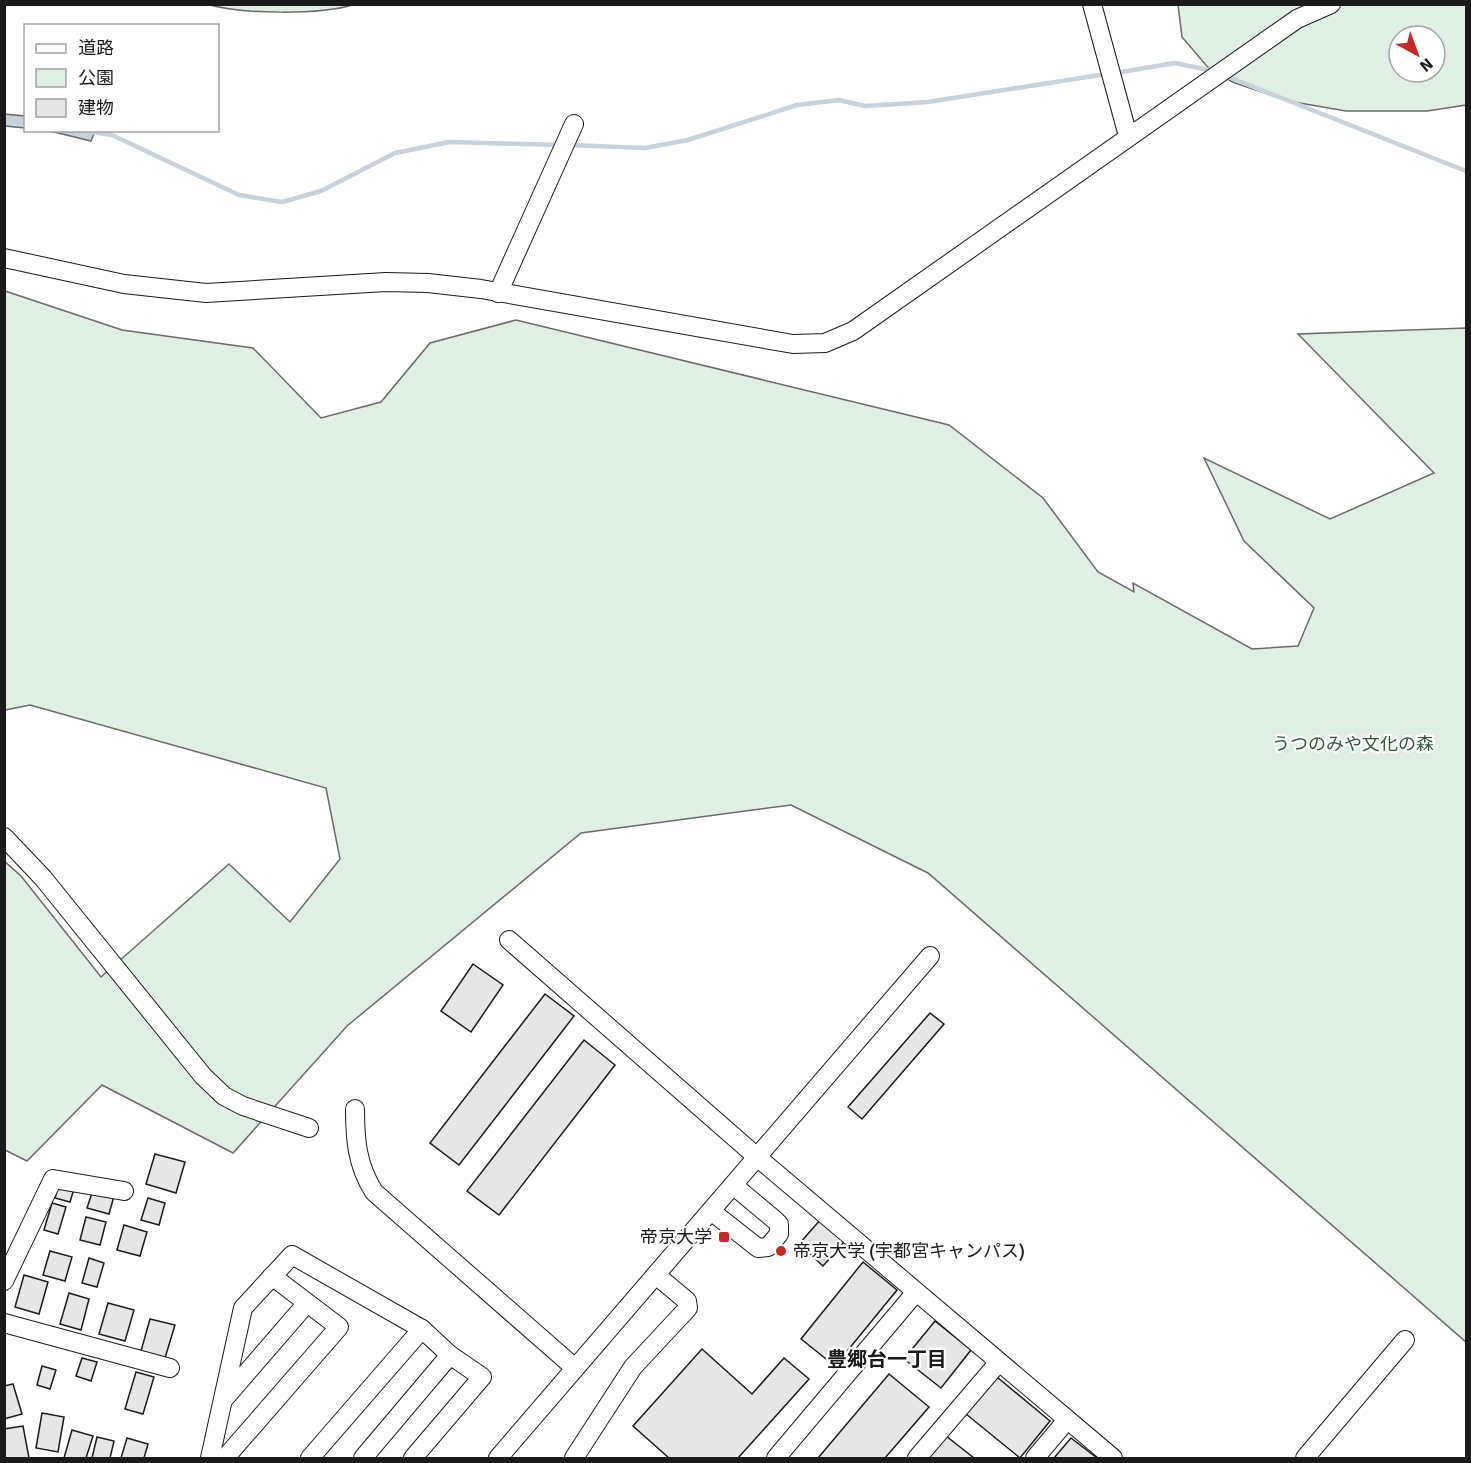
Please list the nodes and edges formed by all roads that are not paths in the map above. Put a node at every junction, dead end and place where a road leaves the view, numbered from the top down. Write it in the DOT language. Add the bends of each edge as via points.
graph roads {
  1 [pos="1092,4"];
  2 [pos="1331,4"];
  3 [pos="574,124"];
  4 [pos="1128,136"];
  5 [pos="4,258"];
  6 [pos="498,292"];
  7 [pos="4,837"];
  8 [pos="509,940"];
  9 [pos="930,956"];
  10 [pos="355,1109"];
  11 [pos="309,1128"];
  12 [pos="757,1158"];
  13 [pos="733,1185"];
  14 [pos="124,1191"];
  15 [pos="711,1211"];
  16 [pos="11,1250"];
  17 [pos="656,1275"];
  18 [pos="272,1276"];
  19 [pos="4,1281"];
  20 [pos="916,1292"];
  21 [pos="308,1303"];
  22 [pos="4,1323"];
  23 [pos="422,1329"];
  24 [pos="1405,1340"];
  25 [pos="450,1355"];
  26 [pos="999,1362"];
  27 [pos="170,1368"];
  28 [pos="575,1368"];
  29 [pos="223,1400"];
  30 [pos="1067,1420"];
  31 [pos="210,1458"];
  32 [pos="225,1458"];
  33 [pos="310,1458"];
  34 [pos="363,1458"];
  35 [pos="413,1458"];
  36 [pos="498,1458"];
  37 [pos="574,1458"];
  38 [pos="777,1458"];
  39 [pos="917,1458"];
  40 [pos="1035,1458"];
  41 [pos="1113,1458"];
  42 [pos="1305,1458"];
  1 -- 4 [label="street"];
  2 -- 4 [label="street" via="1297,19"];
  3 -- 6 [label="street"];
  4 -- 6 [label="street" via="853,331 825,343 793,344"];
  5 -- 6 [label="street" via="124,284 206,293 386,282"];
  7 -- 11 [label="street" via="44,878 210,1083 243,1106"];
  8 -- 12 [label="street"];
  9 -- 12 [label="street"];
  10 -- 28 [label="street" via="356,1143 363,1174 374,1192"];
  12 -- 13 [label="street"];
  12 -- 20 [label="street"];
  13 -- 15 [label="street"];
  13 -- 15 [label="street" via="776,1221 779,1234 768,1247 758,1248"];
  14 -- 16 [label="street" via="53,1179"];
  15 -- 17 [label="street"];
  16 -- 19 [label="street"];
  17 -- 28 [label="street"];
  17 -- 37 [label="street" via="687,1301 688,1308 633,1367"];
  18 -- 21 [label="street"];
  18 -- 23 [label="street" via="292,1256"];
  18 -- 29 [label="street" via="243,1308"];
  20 -- 26 [label="street"];
  20 -- 38 [label="street"];
  21 -- 29 [label="street"];
  21 -- 32 [label="street" via="339,1327"];
  22 -- 27 [label="street"];
  23 -- 25 [label="street"];
  23 -- 33 [label="street"];
  24 -- 42 [label="street"];
  25 -- 34 [label="street"];
  25 -- 35 [label="street" via="482,1377"];
  26 -- 30 [label="street"];
  26 -- 39 [label="street"];
  28 -- 36 [label="street"];
  29 -- 31 [label="street"];
  30 -- 40 [label="street"];
  30 -- 41 [label="street"];
}
